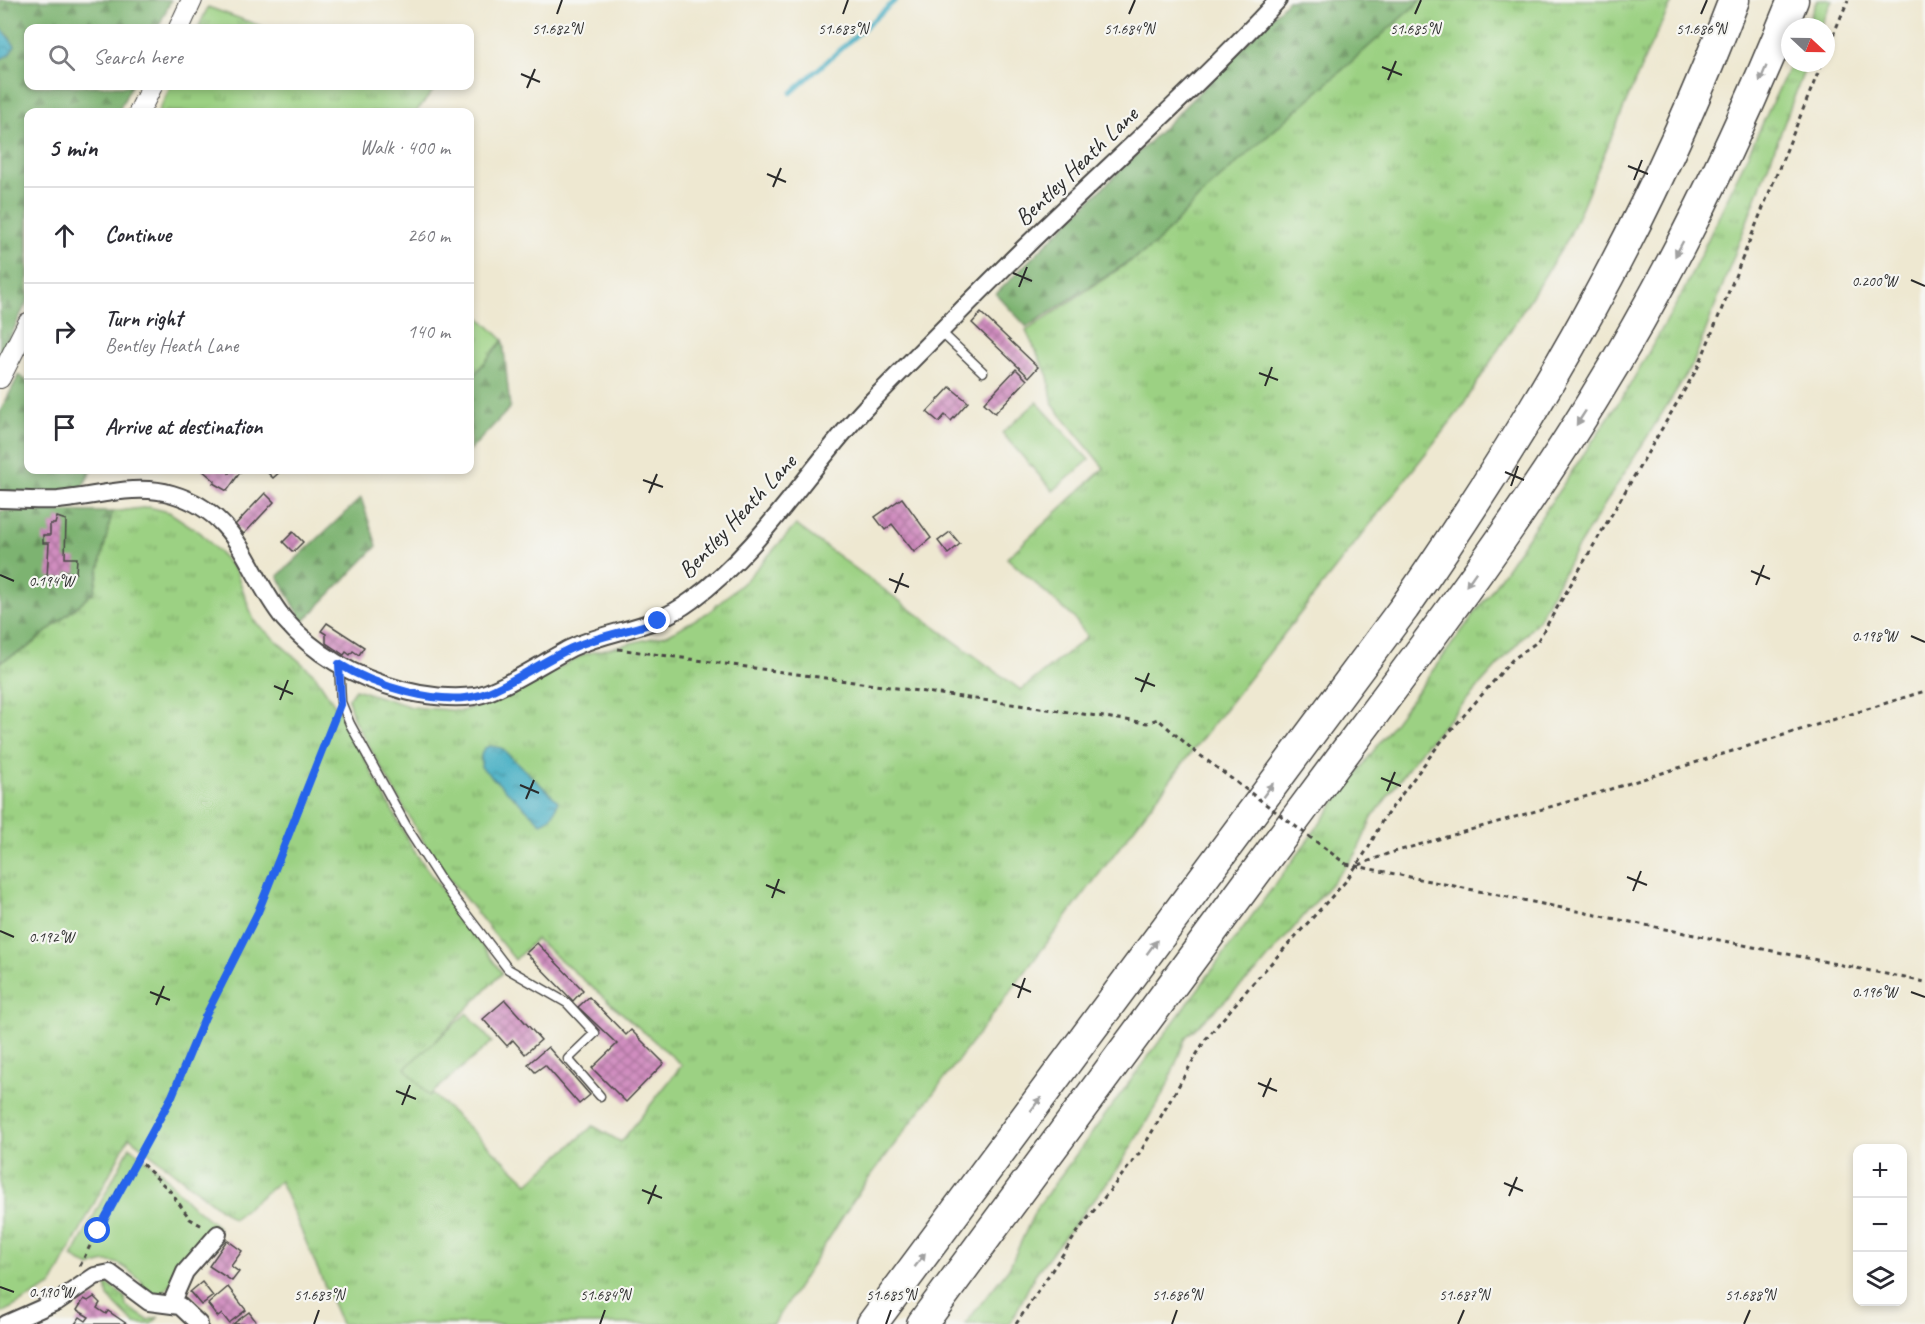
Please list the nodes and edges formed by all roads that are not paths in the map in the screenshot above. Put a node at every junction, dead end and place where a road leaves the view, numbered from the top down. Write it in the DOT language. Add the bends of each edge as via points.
graph roads {
  1 [pos="192,0"];
  2 [pos="1278,0"];
  3 [pos="1734,0"];
  4 [pos="1793,0"];
  5 [pos="181,24"];
  6 [pos="150,90"];
  7 [pos="141,108"];
  8 [pos="24,331"];
  9 [pos="941,332"];
  10 [pos="983,372"];
  11 [pos="0,378"];
  12 [pos="0,499"];
  13 [pos="339,664"];
  14 [pos="600,1096"];
  15 [pos="218,1234"];
  16 [pos="171,1304"];
  17 [pos="6,1324"];
  18 [pos="199,1324"];
  19 [pos="872,1324"];
  20 [pos="922,1324"];
  1 -- 5 [label="street"];
  2 -- 9 [label="street, Bentley Heath Lane" via="1231,52"];
  19 -- 3 [label="highway, one-way" via="1390,627 1469,514 1521,434 1604,288 1687,118"];
  4 -- 20 [label="highway, one-way" via="1696,218 1594,399 1546,473 1449,611"];
  6 -- 7 [label="street"];
  8 -- 11 [label="street"];
  9 -- 10 [label="lane"];
  9 -- 13 [label="street, Bentley Heath Lane" via="865,409 713,583 658,621 574,647 480,695 450,697 406,692 361,677"];
  12 -- 13 [label="street, Bentley Heath Lane" via="55,500 128,490 166,493 192,501 231,534 283,618 317,650"];
  13 -- 14 [label="lane" via="341,702 350,724 441,881 508,969 567,1003 595,1033 568,1059"];
  15 -- 16 [label="street" via="184,1272"];
  16 -- 17 [label="street" via="149,1302 110,1273 95,1276 64,1297"];
  16 -- 18 [label="street" via="180,1306"];
}
